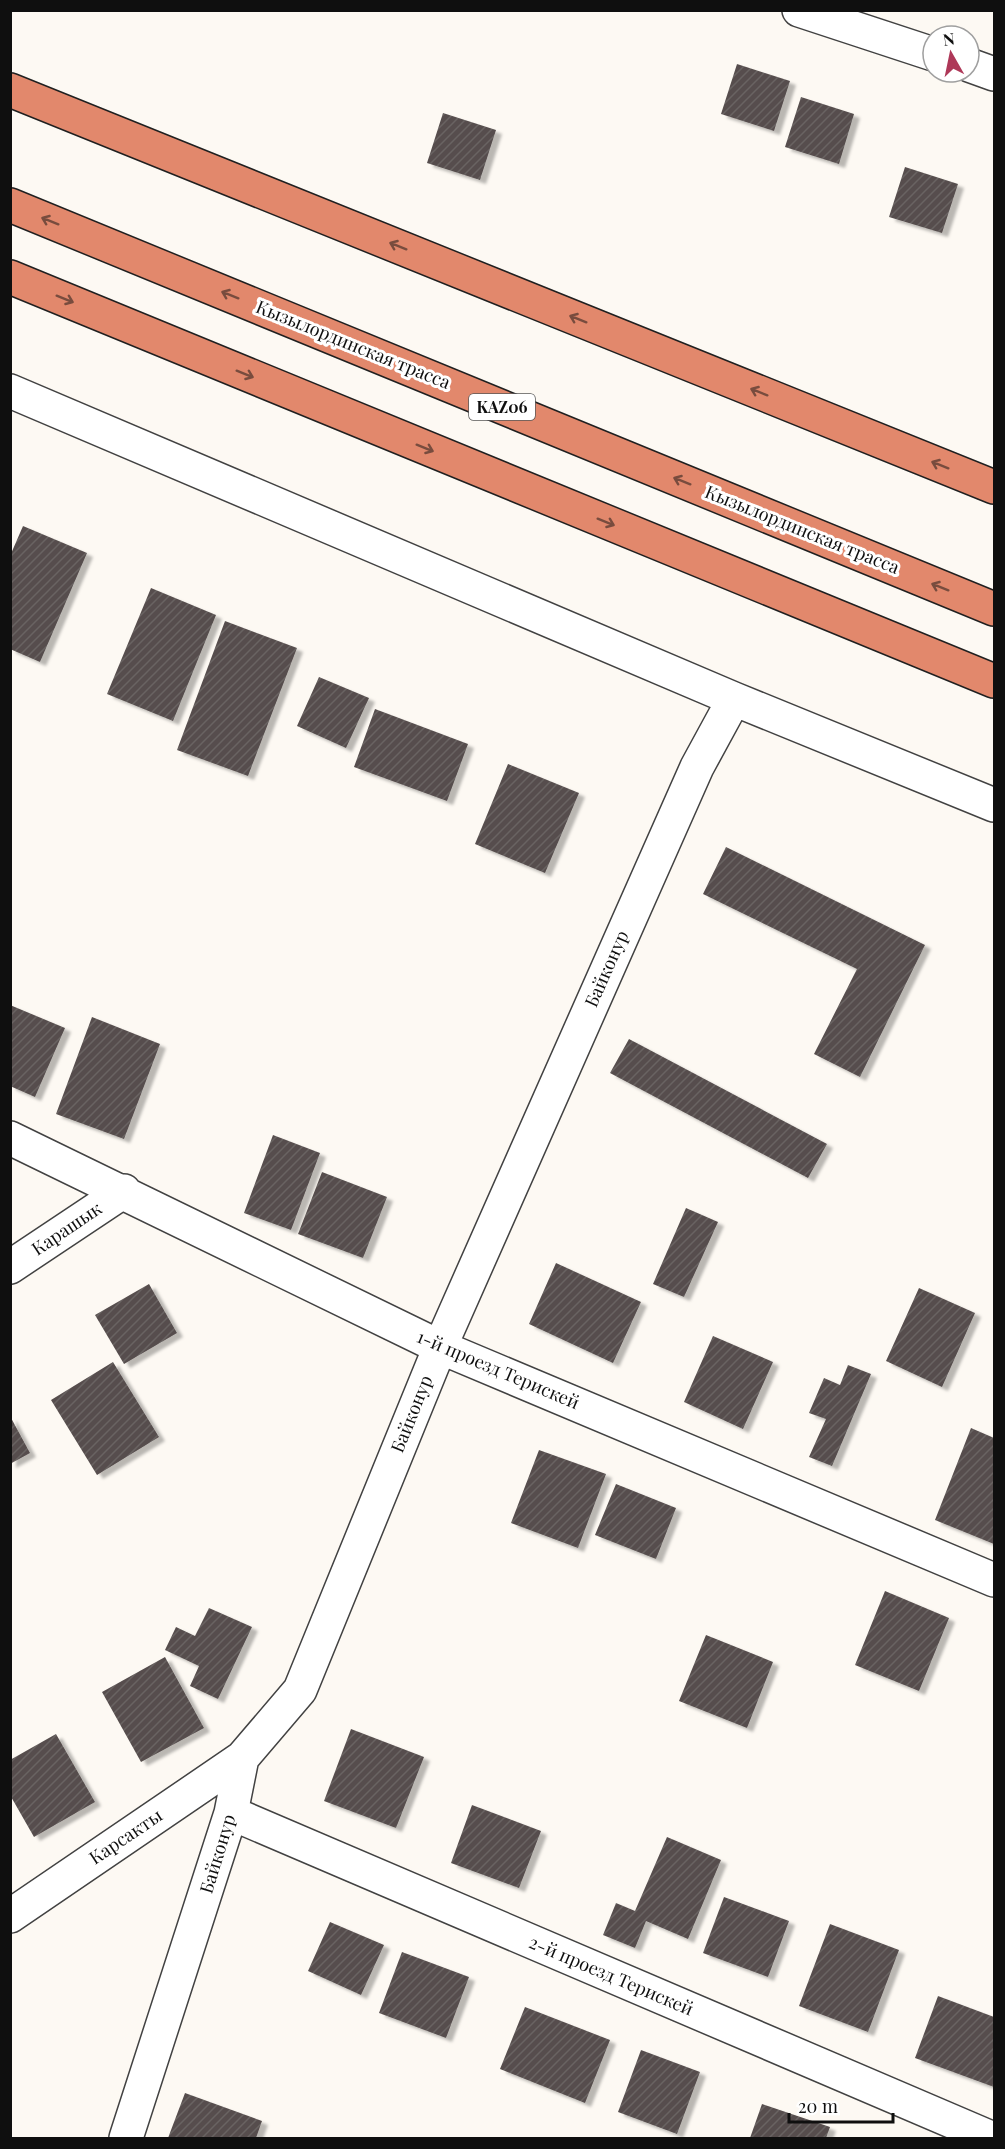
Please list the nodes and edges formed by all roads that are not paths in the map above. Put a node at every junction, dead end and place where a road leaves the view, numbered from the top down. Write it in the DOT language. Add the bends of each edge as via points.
graph roads {
  1 [pos="799,10"];
  2 [pos="921,50"];
  3 [pos="10,90"];
  4 [pos="10,205"];
  5 [pos="10,277"];
  6 [pos="10,391"];
  7 [pos="994,487"];
  8 [pos="994,609"];
  9 [pos="994,681"];
  10 [pos="734,699"];
  11 [pos="994,805"];
  12 [pos="10,1138"];
  13 [pos="124,1191"];
  14 [pos="10,1267"];
  15 [pos="440,1347"];
  16 [pos="994,1580"];
  17 [pos="242,1758"];
  18 [pos="231,1813"];
  19 [pos="10,1916"];
  20 [pos="126,2139"];
  21 [pos="991,2139"];
  1 -- 2 [label="street"];
  7 -- 3 [label="highway, one-way"];
  8 -- 4 [label="highway, Кызылординская трасса / KАZ06, one-way"];
  5 -- 9 [label="highway, one-way"];
  6 -- 10 [label="street"];
  10 -- 11 [label="street"];
  10 -- 15 [label="street, Байконур" via="697,767"];
  12 -- 13 [label="street, 1-й проезд Терискей"];
  13 -- 14 [label="street, Карашык"];
  13 -- 15 [label="street, 1-й проезд Терискей"];
  15 -- 16 [label="street, 1-й проезд Терискей"];
  15 -- 17 [label="street, Байконур" via="300,1690"];
  17 -- 18 [label="street, Байконур"];
  17 -- 19 [label="street, Карсакты"];
  18 -- 20 [label="street, Байконур"];
  18 -- 21 [label="street, 2-й проезд Терискей"];
}
